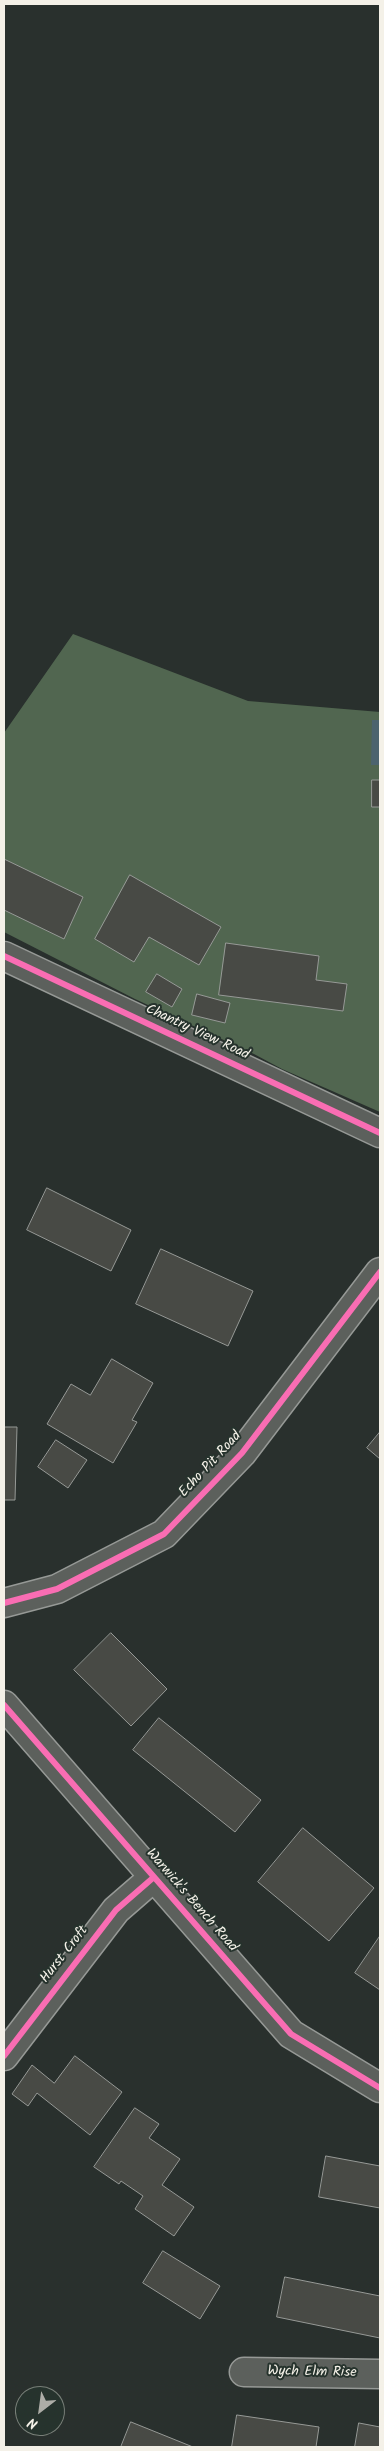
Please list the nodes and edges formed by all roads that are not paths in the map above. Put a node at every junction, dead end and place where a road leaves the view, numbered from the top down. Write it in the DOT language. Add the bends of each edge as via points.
graph roads {
  1 [pos="4,956"];
  2 [pos="380,1133"];
  3 [pos="380,1272"];
  4 [pos="4,1603"];
  5 [pos="4,1705"];
  6 [pos="154,1877"];
  7 [pos="4,2056"];
  8 [pos="380,2088"];
  9 [pos="244,2372"];
  10 [pos="380,2374"];
  1 -- 2 [label="street, Chantry View Road"];
  3 -- 4 [label="street, Echo Pit Road" via="242,1453 164,1534 58,1589"];
  5 -- 6 [label="street, Warwick's Bench Road"];
  6 -- 7 [label="street, Hurst Croft" via="116,1910"];
  6 -- 8 [label="street, Warwick's Bench Road" via="291,2034"];
  9 -- 10 [label="street, Wych Elm Rise"];
}
